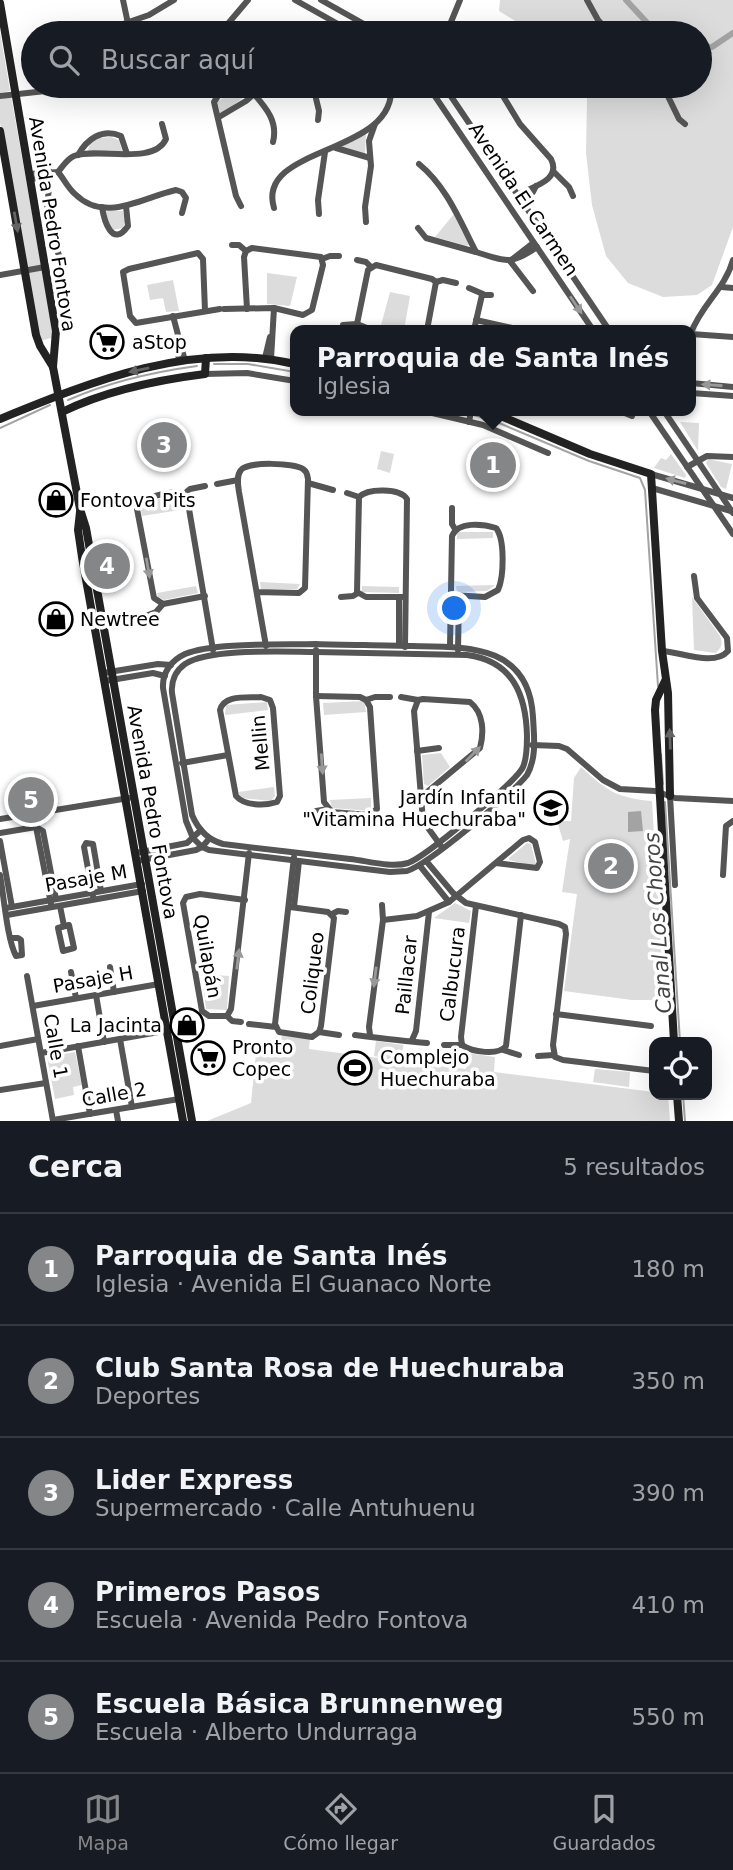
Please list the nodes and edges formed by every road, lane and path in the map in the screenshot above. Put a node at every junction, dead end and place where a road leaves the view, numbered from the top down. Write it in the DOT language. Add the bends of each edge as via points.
graph roads {
  1 [pos="123,0"];
  2 [pos="174,0"];
  3 [pos="248,0"];
  4 [pos="295,0"];
  5 [pos="321,0"];
  6 [pos="460,0"];
  7 [pos="587,0"];
  8 [pos="0,3"];
  9 [pos="128,21"];
  10 [pos="133,21"];
  11 [pos="231,21"];
  12 [pos="333,21"];
  13 [pos="359,21"];
  14 [pos="451,21"];
  15 [pos="599,21"];
  16 [pos="21,92"];
  17 [pos="15,93"];
  18 [pos="0,96"];
  19 [pos="218,98"];
  20 [pos="248,98"];
  21 [pos="257,98"];
  22 [pos="316,98"];
  23 [pos="390,98"];
  24 [pos="436,98"];
  25 [pos="452,98"];
  26 [pos="504,98"];
  27 [pos="669,98"];
  28 [pos="219,117"];
  29 [pos="318,120"];
  30 [pos="376,122"];
  31 [pos="38,123"];
  32 [pos="162,124"];
  33 [pos="685,124"];
  34 [pos="0,131"];
  35 [pos="273,142"];
  36 [pos="336,148"];
  37 [pos="325,152"];
  38 [pos="127,154"];
  39 [pos="78,155"];
  40 [pos="370,158"];
  41 [pos="419,164"];
  42 [pos="58,172"];
  43 [pos="554,172"];
  44 [pos="50,173"];
  45 [pos="29,177"];
  46 [pos="4,181"];
  47 [pos="573,196"];
  48 [pos="519,198"];
  49 [pos="126,206"];
  50 [pos="241,206"];
  51 [pos="102,207"];
  52 [pos="274,208"];
  53 [pos="183,213"];
  54 [pos="319,214"];
  55 [pos="366,222"];
  56 [pos="418,228"];
  57 [pos="232,245"];
  58 [pos="535,245"];
  59 [pos="246,250"];
  60 [pos="476,252"];
  61 [pos="59,255"];
  62 [pos="339,256"];
  63 [pos="322,259"];
  64 [pos="356,260"];
  65 [pos="733,260"];
  66 [pos="510,261"];
  67 [pos="45,267"];
  68 [pos="371,267"];
  69 [pos="24,271"];
  70 [pos="0,275"];
  71 [pos="436,282"];
  72 [pos="456,284"];
  73 [pos="722,287"];
  74 [pos="469,288"];
  75 [pos="733,288"];
  76 [pos="533,291"];
  77 [pos="483,294"];
  78 [pos="491,295"];
  79 [pos="247,309"];
  80 [pos="274,309"];
  81 [pos="205,311"];
  82 [pos="173,316"];
  83 [pos="476,320"];
  84 [pos="357,324"];
  85 [pos="343,325"];
  86 [pos="428,325"];
  87 [pos="475,325"];
  88 [pos="498,325"];
  89 [pos="590,325"];
  90 [pos="606,325"];
  91 [pos="694,325"];
  92 [pos="696,333"];
  93 [pos="733,337"];
  94 [pos="57,341"];
  95 [pos="38,343"];
  96 [pos="206,358"];
  97 [pos="268,359"];
  98 [pos="182,361"];
  99 [pos="290,363"];
  100 [pos="53,367"];
  101 [pos="205,374"];
  102 [pos="290,380"];
  103 [pos="696,383"];
  104 [pos="733,387"];
  105 [pos="85,393"];
  106 [pos="696,393"];
  107 [pos="59,395"];
  108 [pos="733,396"];
  109 [pos="62,412"];
  110 [pos="494,416"];
  111 [pos="652,416"];
  112 [pos="668,416"];
  113 [pos="470,417"];
  114 [pos="0,419"];
  115 [pos="501,423"];
  116 [pos="677,429"];
  117 [pos="666,436"];
  118 [pos="548,453"];
  119 [pos="733,457"];
  120 [pos="697,460"];
  121 [pos="687,467"];
  122 [pos="651,474"];
  123 [pos="238,480"];
  124 [pos="308,483"];
  125 [pos="216,484"];
  126 [pos="205,486"];
  127 [pos="652,488"];
  128 [pos="701,488"];
  129 [pos="333,490"];
  130 [pos="346,493"];
  131 [pos="184,494"];
  132 [pos="720,494"];
  133 [pos="359,497"];
  134 [pos="733,498"];
  135 [pos="123,500"];
  136 [pos="139,501"];
  137 [pos="714,506"];
  138 [pos="452,508"];
  139 [pos="733,512"];
  140 [pos="455,529"];
  141 [pos="733,534"];
  142 [pos="694,576"];
  143 [pos="257,592"];
  144 [pos="358,593"];
  145 [pos="205,596"];
  146 [pos="455,596"];
  147 [pos="341,597"];
  148 [pos="402,597"];
  149 [pos="163,604"];
  150 [pos="148,615"];
  151 [pos="454,646"];
  152 [pos="316,648"];
  153 [pos="403,648"];
  154 [pos="266,649"];
  155 [pos="662,651"];
  156 [pos="213,652"];
  157 [pos="458,655"];
  158 [pos="171,664"];
  159 [pos="179,669"];
  160 [pos="164,676"];
  161 [pos="108,677"];
  162 [pos="173,680"];
  163 [pos="665,681"];
  164 [pos="524,693"];
  165 [pos="316,696"];
  166 [pos="390,697"];
  167 [pos="401,697"];
  168 [pos="366,700"];
  169 [pos="418,700"];
  170 [pos="655,710"];
  171 [pos="668,712"];
  172 [pos="531,745"];
  173 [pos="439,748"];
  174 [pos="417,751"];
  175 [pos="228,755"];
  176 [pos="180,764"];
  177 [pos="660,793"];
  178 [pos="670,796"];
  179 [pos="421,797"];
  180 [pos="130,798"];
  181 [pos="733,801"];
  182 [pos="328,809"];
  183 [pos="316,811"];
  184 [pos="372,814"];
  185 [pos="387,817"];
  186 [pos="0,819"];
  187 [pos="733,821"];
  188 [pos="201,830"];
  189 [pos="0,833"];
  190 [pos="193,838"];
  191 [pos="209,839"];
  192 [pos="0,841"];
  193 [pos="441,846"];
  194 [pos="202,847"];
  195 [pos="250,847"];
  196 [pos="141,856"];
  197 [pos="249,856"];
  198 [pos="296,858"];
  199 [pos="427,862"];
  200 [pos="496,863"];
  201 [pos="420,866"];
  202 [pos="0,875"];
  203 [pos="723,875"];
  204 [pos="675,885"];
  205 [pos="145,887"];
  206 [pos="101,891"];
  207 [pos="93,896"];
  208 [pos="457,897"];
  209 [pos="245,900"];
  210 [pos="449,902"];
  211 [pos="54,903"];
  212 [pos="382,905"];
  213 [pos="476,906"];
  214 [pos="292,907"];
  215 [pos="8,910"];
  216 [pos="346,912"];
  217 [pos="429,912"];
  218 [pos="332,914"];
  219 [pos="521,915"];
  220 [pos="383,920"];
  221 [pos="64,926"];
  222 [pos="11,939"];
  223 [pos="110,967"];
  224 [pos="71,972"];
  225 [pos="27,976"];
  226 [pos="159,984"];
  227 [pos="114,992"];
  228 [pos="96,995"];
  229 [pos="76,998"];
  230 [pos="33,1006"];
  231 [pos="556,1014"];
  232 [pos="227,1016"];
  233 [pos="241,1022"];
  234 [pos="249,1024"];
  235 [pos="651,1026"];
  236 [pos="276,1027"];
  237 [pos="171,1030"];
  238 [pos="319,1032"];
  239 [pos="339,1035"];
  240 [pos="355,1035"];
  241 [pos="370,1035"];
  242 [pos="674,1037"];
  243 [pos="38,1039"];
  244 [pos="120,1039"];
  245 [pos="412,1040"];
  246 [pos="104,1042"];
  247 [pos="427,1043"];
  248 [pos="444,1045"];
  249 [pos="462,1045"];
  250 [pos="0,1046"];
  251 [pos="78,1046"];
  252 [pos="503,1050"];
  253 [pos="41,1053"];
  254 [pos="519,1055"];
  255 [pos="554,1055"];
  256 [pos="537,1056"];
  257 [pos="649,1070"];
  258 [pos="46,1083"];
  259 [pos="0,1090"];
  260 [pos="179,1099"];
  261 [pos="677,1100"];
  262 [pos="132,1107"];
  263 [pos="116,1110"];
  264 [pos="90,1114"];
  265 [pos="53,1121"];
  266 [pos="118,1121"];
  267 [pos="183,1121"];
  268 [pos="192,1121"];
  269 [pos="679,1121"];
  1 -- 9 [label="street"];
  2 -- 10 [label="street"];
  3 -- 11 [label="street"];
  4 -- 12 [label="street"];
  5 -- 13 [label="street"];
  6 -- 14 [label="street"];
  7 -- 15 [label="street"];
  8 -- 17 [label="street, Avenida Pedro Fontova"];
  16 -- 17 [label="street"];
  17 -- 18 [label="street"];
  17 -- 45 [label="street, Avenida Pedro Fontova"];
  19 -- 28 [label="street"];
  20 -- 28 [label="street"];
  21 -- 35 [label="street" via="272,118"];
  22 -- 29 [label="street"];
  23 -- 30 [label="street" via="389,107"];
  24 -- 58 [label="street, Avenida El Carmen"];
  25 -- 48 [label="street, Avenida El Carmen"];
  26 -- 43 [label="street" via="551,159"];
  27 -- 33 [label="street"];
  28 -- 50 [label="street"];
  30 -- 36 [label="street"];
  30 -- 40 [label="street" via="369,141"];
  31 -- 44 [label="street" via="37,144"];
  32 -- 38 [label="street" via="164,144"];
  34 -- 46 [label="street, Avenida Pedro Fontova"];
  36 -- 37 [label="street"];
  36 -- 40 [label="street"];
  37 -- 52 [label="street" via="282,175 272,194"];
  37 -- 54 [label="street"];
  38 -- 39 [label="street"];
  38 -- 39 [label="street" via="121,136 106,134 89,139"];
  39 -- 42 [label="street"];
  40 -- 55 [label="street"];
  41 -- 60 [label="street" via="454,206"];
  42 -- 44 [label="street"];
  42 -- 51 [label="street" via="79,198"];
  43 -- 47 [label="street"];
  43 -- 48 [label="street" via="533,192"];
  44 -- 45 [label="street" via="43,178"];
  44 -- 61 [label="street" via="47,207"];
  45 -- 67 [label="street, Avenida Pedro Fontova"];
  46 -- 69 [label="street, Avenida Pedro Fontova, one-way"];
  48 -- 90 [label="street, Avenida El Carmen"];
  49 -- 51 [label="street"];
  49 -- 51 [label="street" via="128,226 117,233 106,227"];
  49 -- 53 [label="street" via="176,190 186,198"];
  56 -- 60 [label="street" via="426,239"];
  57 -- 59 [label="street"];
  58 -- 66 [label="street"];
  58 -- 89 [label="street, Avenida El Carmen, one-way"];
  59 -- 63 [label="street"];
  59 -- 79 [label="street"];
  60 -- 66 [label="street"];
  62 -- 63 [label="street"];
  63 -- 80 [label="street" via="308,314"];
  64 -- 68 [label="street"];
  65 -- 73 [label="street"];
  66 -- 76 [label="street"];
  67 -- 69 [label="street"];
  67 -- 94 [label="street, Avenida Pedro Fontova"];
  68 -- 71 [label="street"];
  68 -- 84 [label="street"];
  69 -- 70 [label="street"];
  69 -- 95 [label="street, Avenida Pedro Fontova"];
  71 -- 72 [label="street"];
  71 -- 86 [label="street"];
  73 -- 75 [label="street"];
  73 -- 91 [label="street" via="701,310"];
  74 -- 77 [label="street"];
  77 -- 78 [label="street"];
  77 -- 83 [label="street"];
  79 -- 80 [label="street"];
  79 -- 81 [label="street"];
  80 -- 97 [label="street"];
  81 -- 82 [label="street"];
  81 -- 82 [label="street" via="200,254 124,271 134,322"];
  82 -- 98 [label="street"];
  83 -- 87 [label="street"];
  83 -- 88 [label="street"];
  84 -- 85 [label="street"];
  92 -- 93 [label="street"];
  94 -- 95 [label="street"];
  94 -- 100 [label="street, Avenida Pedro Fontova"];
  95 -- 100 [label="street, Avenida Pedro Fontova"];
  96 -- 97 [label="street"];
  96 -- 98 [label="street"];
  96 -- 101 [label="street"];
  97 -- 99 [label="street"];
  98 -- 105 [label="street, one-way" via="109,377"];
  100 -- 107 [label="street, Avenida Pedro Fontova"];
  101 -- 102 [label="street" via="247,373"];
  101 -- 105 [label="street"];
  104 -- 103 [label="street, one-way"];
  105 -- 107 [label="street"];
  105 -- 109 [label="street"];
  106 -- 108 [label="street"];
  107 -- 109 [label="street, Avenida Pedro Fontova"];
  107 -- 114 [label="street"];
  109 -- 161 [label="street, Avenida Pedro Fontova" via="80,509 78,530"];
  110 -- 115 [label="street"];
  111 -- 117 [label="street"];
  112 -- 116 [label="street"];
  113 -- 115 [label="street"];
  115 -- 118 [label="street"];
  115 -- 122 [label="street"];
  116 -- 117 [label="street"];
  116 -- 120 [label="street"];
  117 -- 121 [label="street"];
  119 -- 120 [label="street" via="712,455"];
  120 -- 121 [label="street"];
  120 -- 132 [label="street"];
  121 -- 128 [label="street"];
  122 -- 127 [label="street"];
  128 -- 122 [label="street, one-way"];
  123 -- 124 [label="street" via="244,467 269,464 301,468"];
  123 -- 125 [label="street"];
  123 -- 143 [label="street"];
  124 -- 129 [label="street"];
  124 -- 143 [label="street" via="306,593"];
  126 -- 131 [label="street"];
  127 -- 137 [label="street"];
  127 -- 155 [label="street"];
  128 -- 132 [label="street"];
  128 -- 137 [label="street"];
  130 -- 133 [label="street"];
  131 -- 136 [label="street"];
  131 -- 145 [label="street"];
  132 -- 134 [label="street"];
  132 -- 139 [label="street"];
  133 -- 144 [label="street"];
  133 -- 148 [label="street" via="367,492 406,496"];
  135 -- 136 [label="street"];
  136 -- 149 [label="street, one-way" via="153,596"];
  137 -- 139 [label="street"];
  137 -- 141 [label="street"];
  138 -- 140 [label="street"];
  140 -- 146 [label="street"];
  140 -- 146 [label="street" via="496,528 502,569 501,583 492,594"];
  142 -- 155 [label="street" via="697,598 727,638 727,657"];
  143 -- 154 [label="street"];
  144 -- 147 [label="street"];
  144 -- 148 [label="street"];
  145 -- 149 [label="street"];
  145 -- 156 [label="street"];
  146 -- 151 [label="street"];
  148 -- 153 [label="street"];
  149 -- 150 [label="street"];
  151 -- 153 [label="street"];
  151 -- 157 [label="street"];
  151 -- 164 [label="street" via="483,650 501,659 516,673"];
  152 -- 153 [label="street"];
  152 -- 154 [label="street"];
  152 -- 165 [label="street"];
  153 -- 157 [label="street"];
  154 -- 156 [label="street"];
  155 -- 163 [label="street"];
  156 -- 158 [label="street" via="186,653"];
  156 -- 159 [label="street"];
  157 -- 164 [label="street" via="491,661"];
  158 -- 159 [label="street"];
  158 -- 160 [label="street"];
  158 -- 161 [label="street"];
  159 -- 162 [label="street"];
  160 -- 161 [label="street"];
  160 -- 162 [label="street"];
  160 -- 176 [label="street"];
  161 -- 180 [label="street, Avenida Pedro Fontova"];
  162 -- 176 [label="street"];
  163 -- 170 [label="street"];
  163 -- 171 [label="street"];
  164 -- 172 [label="street" via="532,705"];
  165 -- 168 [label="street"];
  165 -- 182 [label="street, one-way"];
  166 -- 168 [label="street"];
  167 -- 169 [label="street"];
  168 -- 184 [label="street" via="377,803"];
  169 -- 174 [label="street" via="414,708"];
  179 -- 169 [label="street, one-way" via="482,744 476,707 467,701"];
  170 -- 171 [label="street" via="663,707"];
  170 -- 177 [label="street"];
  178 -- 171 [label="street, one-way"];
  172 -- 177 [label="street" via="567,749 616,787"];
  172 -- 193 [label="street" via="531,764 524,778"];
  173 -- 174 [label="street"];
  174 -- 179 [label="street"];
  175 -- 175 [label="street, Mellin" via="238,800 277,802 280,793 269,699 222,703"];
  175 -- 176 [label="street"];
  176 -- 188 [label="street" via="192,815"];
  176 -- 190 [label="street"];
  177 -- 178 [label="street"];
  177 -- 242 [label="street"];
  178 -- 181 [label="street"];
  178 -- 204 [label="street"];
  179 -- 193 [label="street" via="423,824"];
  180 -- 186 [label="street"];
  180 -- 196 [label="street, Avenida Pedro Fontova"];
  182 -- 183 [label="street"];
  182 -- 184 [label="street"];
  184 -- 185 [label="street"];
  187 -- 203 [label="street" via="726,826"];
  188 -- 190 [label="street"];
  188 -- 191 [label="street"];
  189 -- 211 [label="street" via="36,827"];
  190 -- 194 [label="street"];
  190 -- 196 [label="street"];
  191 -- 194 [label="street"];
  191 -- 195 [label="street"];
  192 -- 215 [label="street"];
  193 -- 198 [label="street" via="402,864"];
  193 -- 199 [label="street"];
  194 -- 196 [label="street"];
  194 -- 197 [label="street"];
  195 -- 197 [label="street, Quilapán"];
  195 -- 198 [label="street"];
  196 -- 205 [label="street, Avenida Pedro Fontova"];
  197 -- 198 [label="street"];
  197 -- 209 [label="street, Quilapán"];
  198 -- 201 [label="street" via="396,872"];
  198 -- 214 [label="street, Coliqueo"];
  199 -- 201 [label="street"];
  199 -- 208 [label="street"];
  200 -- 200 [label="street, Paillacar" via="539,867 535,842 523,840"];
  200 -- 208 [label="street, Paillacar"];
  201 -- 210 [label="street"];
  202 -- 215 [label="street"];
  205 -- 206 [label="street, Pasaje M"];
  205 -- 207 [label="street, Pasaje M"];
  205 -- 226 [label="street, Avenida Pedro Fontova"];
  205 -- 237 [label="street, Avenida Pedro Fontova"];
  206 -- 207 [label="street, Pasaje M"];
  206 -- 207 [label="street" via="93,846 88,842 84,847"];
  207 -- 211 [label="street, Pasaje M"];
  208 -- 210 [label="street, Paillacar"];
  208 -- 213 [label="street"];
  232 -- 209 [label="street, Quilapán, one-way" via="232,1009"];
  209 -- 232 [label="street, Quilapán" via="196,894 183,903 202,1011 209,1016"];
  210 -- 217 [label="street, Paillacar"];
  211 -- 215 [label="street, Pasaje M"];
  211 -- 221 [label="street"];
  212 -- 220 [label="street, Paillacar"];
  213 -- 219 [label="street"];
  213 -- 249 [label="street, Calbucura"];
  214 -- 218 [label="street, Coliqueo"];
  214 -- 236 [label="street, Coliqueo"];
  215 -- 222 [label="street"];
  216 -- 218 [label="street"];
  217 -- 220 [label="street, Paillacar"];
  217 -- 245 [label="street, Paillacar"];
  218 -- 238 [label="street, Coliqueo"];
  219 -- 231 [label="street" via="565,929"];
  219 -- 252 [label="street"];
  220 -- 241 [label="street, Paillacar, one-way"];
  223 -- 227 [label="street"];
  224 -- 229 [label="street"];
  225 -- 230 [label="street, Calle 1"];
  226 -- 227 [label="street, Pasaje H"];
  226 -- 237 [label="street, Avenida Pedro Fontova"];
  227 -- 228 [label="street, Pasaje H"];
  228 -- 229 [label="street, Pasaje H"];
  228 -- 246 [label="street"];
  229 -- 230 [label="street, Pasaje H"];
  230 -- 243 [label="street, Calle 1"];
  231 -- 235 [label="street"];
  231 -- 255 [label="street"];
  232 -- 233 [label="street, Quilapán"];
  234 -- 236 [label="street, Coliqueo"];
  236 -- 238 [label="street, Coliqueo" via="282,1033 310,1037"];
  237 -- 244 [label="street"];
  237 -- 260 [label="street, Avenida Pedro Fontova"];
  237 -- 268 [label="street, Avenida Pedro Fontova"];
  238 -- 239 [label="street, Coliqueo"];
  240 -- 241 [label="street, Paillacar"];
  241 -- 245 [label="street, Paillacar" via="381,1040"];
  243 -- 250 [label="street"];
  243 -- 253 [label="street, Calle 1"];
  244 -- 246 [label="street"];
  244 -- 262 [label="street"];
  245 -- 247 [label="street, Paillacar"];
  246 -- 251 [label="street"];
  248 -- 249 [label="street, Calbucura"];
  249 -- 252 [label="street, Calbucura"];
  251 -- 253 [label="street"];
  251 -- 264 [label="street"];
  252 -- 254 [label="street, Calbucura"];
  253 -- 258 [label="street, Calle 1"];
  255 -- 256 [label="street"];
  255 -- 257 [label="street"];
  258 -- 259 [label="street"];
  258 -- 265 [label="street, Calle 1"];
  260 -- 262 [label="street, Calle 2"];
  260 -- 267 [label="street, Avenida Pedro Fontova"];
  261 -- 269 [label="street"];
  262 -- 263 [label="street, Calle 2"];
  263 -- 264 [label="street, Calle 2"];
  263 -- 266 [label="street"];
  264 -- 265 [label="street, Calle 2"];
}
